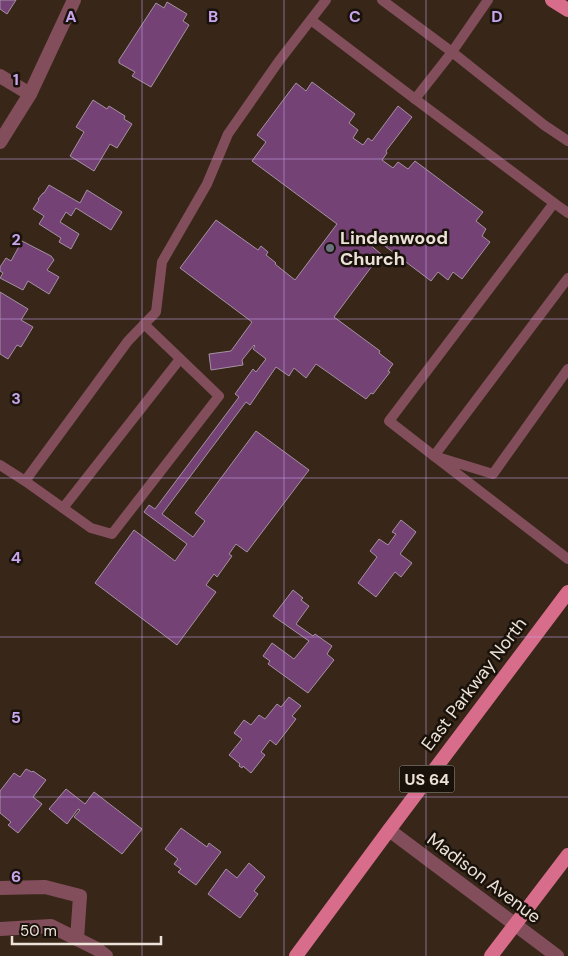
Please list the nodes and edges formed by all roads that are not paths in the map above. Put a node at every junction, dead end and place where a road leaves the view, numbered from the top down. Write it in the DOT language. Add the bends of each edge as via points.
graph roads {
  1 [pos="74,0"];
  2 [pos="326,0"];
  3 [pos="382,0"];
  4 [pos="488,0"];
  5 [pos="311,20"];
  6 [pos="452,52"];
  7 [pos="0,76"];
  8 [pos="30,94"];
  9 [pos="415,99"];
  10 [pos="568,141"];
  11 [pos="0,142"];
  12 [pos="554,203"];
  13 [pos="568,213"];
  14 [pos="568,278"];
  15 [pos="144,324"];
  16 [pos="180,359"];
  17 [pos="568,369"];
  18 [pos="434,456"];
  19 [pos="0,465"];
  20 [pos="25,481"];
  21 [pos="62,508"];
  22 [pos="568,559"];
  23 [pos="568,588"];
  24 [pos="568,592"];
  25 [pos="558,604"];
  26 [pos="388,830"];
  27 [pos="568,855"];
  28 [pos="0,888"];
  29 [pos="515,925"];
  30 [pos="0,929"];
  31 [pos="77,940"];
  32 [pos="106,956"];
  33 [pos="296,956"];
  34 [pos="491,956"];
  35 [pos="556,956"];
  1 -- 8 [label="street"];
  2 -- 5 [label="lane"];
  3 -- 6 [label="lane"];
  4 -- 6 [label="lane"];
  5 -- 9 [label="lane"];
  5 -- 15 [label="lane" via="228,134 208,184 162,262 156,312"];
  6 -- 9 [label="lane"];
  6 -- 10 [label="lane"];
  7 -- 8 [label="street"];
  8 -- 11 [label="street"];
  9 -- 12 [label="lane"];
  12 -- 13 [label="lane"];
  12 -- 18 [label="lane" via="389,422"];
  14 -- 18 [label="lane"];
  15 -- 16 [label="lane"];
  15 -- 20 [label="lane"];
  16 -- 21 [label="lane"];
  16 -- 21 [label="lane" via="219,396 124,519 112,534 91,528"];
  17 -- 18 [label="lane" via="492,474"];
  18 -- 22 [label="lane"];
  19 -- 20 [label="lane"];
  20 -- 21 [label="lane"];
  23 -- 25 [label="main road, US 64"];
  24 -- 25 [label="main road"];
  25 -- 26 [label="main road, East Parkway North / US 64"];
  26 -- 29 [label="street, Madison Avenue"];
  26 -- 33 [label="main road, East Parkway North / US 64"];
  27 -- 29 [label="main road"];
  28 -- 31 [label="street" via="45,887 80,896"];
  29 -- 34 [label="main road"];
  29 -- 35 [label="street, Madison Avenue"];
  30 -- 31 [label="street" via="51,926"];
  31 -- 32 [label="street"];
}
